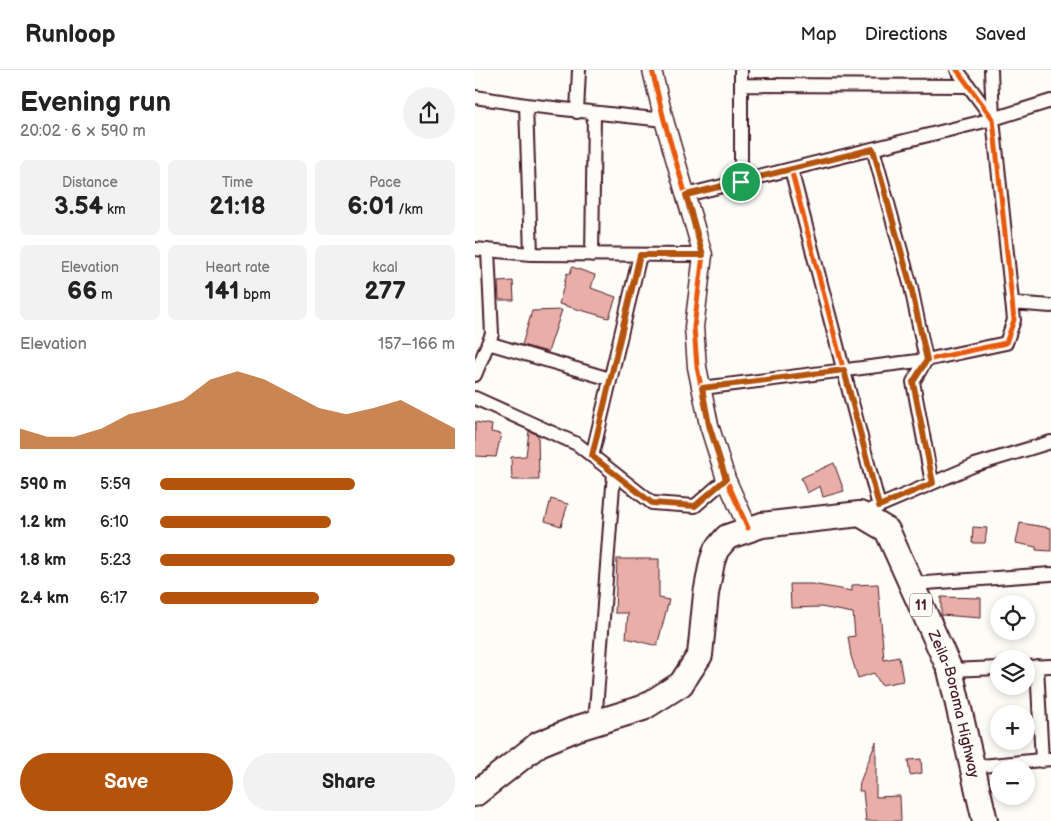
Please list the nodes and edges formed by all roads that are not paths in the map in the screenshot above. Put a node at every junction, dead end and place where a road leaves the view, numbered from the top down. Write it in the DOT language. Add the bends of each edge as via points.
graph roads {
  1 [pos="579,70"];
  2 [pos="652,70"];
  3 [pos="741,70"];
  4 [pos="957,70"];
  5 [pos="991,70"];
  6 [pos="741,85"];
  7 [pos="968,86"];
  8 [pos="475,97"];
  9 [pos="1051,101"];
  10 [pos="526,105"];
  11 [pos="577,112"];
  12 [pos="594,114"];
  13 [pos="993,119"];
  14 [pos="664,120"];
  15 [pos="873,149"];
  16 [pos="791,169"];
  17 [pos="741,182"];
  18 [pos="686,195"];
  19 [pos="481,250"];
  20 [pos="531,254"];
  21 [pos="592,254"];
  22 [pos="640,255"];
  23 [pos="703,255"];
  24 [pos="1012,303"];
  25 [pos="1051,306"];
  26 [pos="488,343"];
  27 [pos="927,360"];
  28 [pos="844,370"];
  29 [pos="475,375"];
  30 [pos="610,379"];
  31 [pos="702,388"];
  32 [pos="475,398"];
  33 [pos="1051,442"];
  34 [pos="592,456"];
  35 [pos="614,473"];
  36 [pos="726,479"];
  37 [pos="933,483"];
  38 [pos="870,510"];
  39 [pos="748,528"];
  40 [pos="1051,574"];
  41 [pos="912,584"];
  42 [pos="1035,666"];
  43 [pos="1051,666"];
  44 [pos="990,668"];
  45 [pos="950,670"];
  46 [pos="1035,685"];
  47 [pos="595,723"];
  48 [pos="1047,760"];
  49 [pos="972,767"];
  50 [pos="475,794"];
  51 [pos="985,821"];
  1 -- 11 [label="street"];
  2 -- 14 [label="street"];
  3 -- 6 [label="street"];
  4 -- 7 [label="street"];
  5 -- 13 [label="street"];
  6 -- 7 [label="street"];
  6 -- 17 [label="street"];
  7 -- 13 [label="street"];
  8 -- 10 [label="street"];
  9 -- 13 [label="street"];
  10 -- 11 [label="street"];
  10 -- 20 [label="street"];
  11 -- 12 [label="street"];
  12 -- 14 [label="street"];
  12 -- 21 [label="street"];
  13 -- 15 [label="street"];
  13 -- 24 [label="street"];
  14 -- 18 [label="street"];
  15 -- 16 [label="street"];
  15 -- 27 [label="street" via="911,287"];
  16 -- 17 [label="street"];
  16 -- 28 [label="street"];
  17 -- 18 [label="street"];
  18 -- 23 [label="street"];
  19 -- 20 [label="street"];
  19 -- 26 [label="street" via="492,334"];
  20 -- 21 [label="street"];
  21 -- 22 [label="street"];
  22 -- 23 [label="street"];
  22 -- 30 [label="street"];
  23 -- 31 [label="street" via="694,327"];
  24 -- 25 [label="street"];
  24 -- 27 [label="street" via="1014,320 1006,343"];
  26 -- 29 [label="street"];
  26 -- 30 [label="street"];
  27 -- 28 [label="street"];
  27 -- 37 [label="street" via="913,382"];
  28 -- 31 [label="street"];
  28 -- 38 [label="street"];
  30 -- 34 [label="street"];
  31 -- 36 [label="street" via="709,425"];
  32 -- 34 [label="street" via="577,444"];
  33 -- 37 [label="street" via="975,465"];
  34 -- 35 [label="street"];
  35 -- 36 [label="street" via="652,503 695,506"];
  35 -- 47 [label="street"];
  36 -- 39 [label="street"];
  37 -- 38 [label="street"];
  38 -- 39 [label="highway"];
  38 -- 41 [label="highway, Zeila-Borama Highway / 11" via="887,530"];
  39 -- 47 [label="highway" via="727,537 716,550 705,594 700,655 681,684 643,708"];
  40 -- 41 [label="street"];
  41 -- 45 [label="highway, Zeila-Borama Highway / 11"];
  42 -- 43 [label="street"];
  44 -- 45 [label="street"];
  45 -- 49 [label="highway, Zeila-Borama Highway / 11"];
  46 -- 48 [label="street"];
  47 -- 50 [label="highway" via="539,744"];
  48 -- 49 [label="street"];
  49 -- 51 [label="highway, Zeila-Borama Highway / 11"];
}
